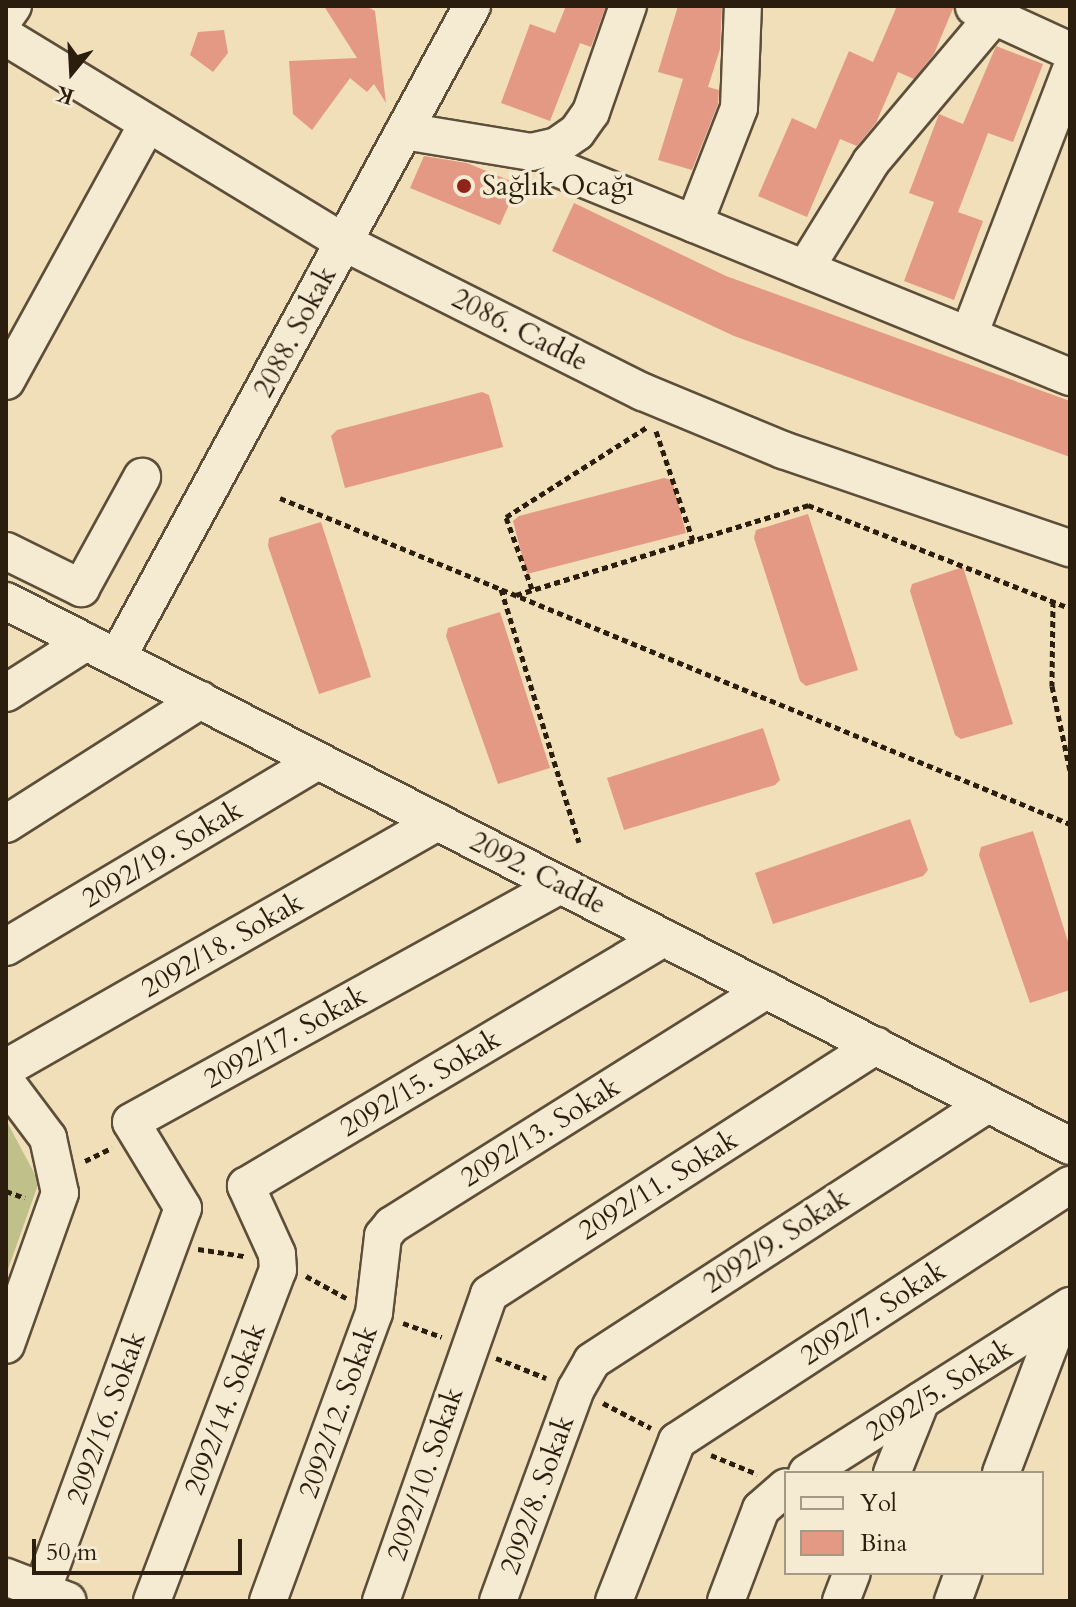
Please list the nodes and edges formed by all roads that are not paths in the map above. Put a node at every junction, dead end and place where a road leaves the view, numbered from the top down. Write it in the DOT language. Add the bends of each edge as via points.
graph roads {
  1 [pos="13,6"];
  2 [pos="472,6"];
  3 [pos="628,6"];
  4 [pos="743,6"];
  5 [pos="983,11"];
  6 [pos="6,16"];
  7 [pos="6,37"];
  8 [pos="1070,51"];
  9 [pos="1070,72"];
  10 [pos="148,123"];
  11 [pos="404,131"];
  12 [pos="562,170"];
  13 [pos="694,224"];
  14 [pos="343,242"];
  15 [pos="805,269"];
  16 [pos="969,335"];
  17 [pos="1070,377"];
  18 [pos="6,381"];
  19 [pos="142,477"];
  20 [pos="1070,548"];
  21 [pos="6,551"];
  22 [pos="6,601"];
  23 [pos="102,650"];
  24 [pos="6,693"];
  25 [pos="201,700"];
  26 [pos="318,761"];
  27 [pos="438,822"];
  28 [pos="6,824"];
  29 [pos="560,885"];
  30 [pos="664,938"];
  31 [pos="6,947"];
  32 [pos="766,990"];
  33 [pos="876,1046"];
  34 [pos="6,1068"];
  35 [pos="6,1082"];
  36 [pos="988,1104"];
  37 [pos="1070,1146"];
  38 [pos="1070,1185"];
  39 [pos="170,1244"];
  40 [pos="279,1261"];
  41 [pos="1066,1309"];
  42 [pos="374,1313"];
  43 [pos="6,1345"];
  44 [pos="470,1348"];
  45 [pos="576,1389"];
  46 [pos="921,1401"];
  47 [pos="810,1471"];
  48 [pos="893,1471"];
  49 [pos="1002,1471"];
  50 [pos="784,1489"];
  51 [pos="851,1575"];
  52 [pos="962,1575"];
  53 [pos="6,1577"];
  54 [pos="55,1596"];
  55 [pos="152,1601"];
  56 [pos="268,1601"];
  57 [pos="381,1601"];
  58 [pos="498,1601"];
  59 [pos="614,1601"];
  60 [pos="726,1601"];
  61 [pos="841,1601"];
  62 [pos="953,1601"];
  1 -- 6 [label="street"];
  2 -- 11 [label="street, 2088. Sokak"];
  3 -- 11 [label="street" via="591,112 577,132 557,146 531,152"];
  4 -- 13 [label="street" via="739,108"];
  5 -- 8 [label="street"];
  5 -- 15 [label="street" via="871,162"];
  7 -- 10 [label="street, 2086. Cadde"];
  9 -- 16 [label="street"];
  10 -- 14 [label="street, 2086. Cadde"];
  10 -- 18 [label="street"];
  11 -- 14 [label="street, 2088. Sokak"];
  12 -- 13 [label="street"];
  13 -- 15 [label="street"];
  14 -- 20 [label="street, 2086. Cadde" via="648,408"];
  14 -- 23 [label="street, 2088. Sokak"];
  15 -- 16 [label="street"];
  16 -- 17 [label="street"];
  19 -- 21 [label="street" via="81,588"];
  22 -- 23 [label="street, 2092. Cadde"];
  23 -- 24 [label="street"];
  23 -- 25 [label="street, 2092. Cadde"];
  25 -- 26 [label="street, 2092. Cadde"];
  25 -- 28 [label="street"];
  26 -- 27 [label="street, 2092. Cadde"];
  26 -- 31 [label="street, 2092/19. Sokak"];
  27 -- 29 [label="street, 2092. Cadde"];
  27 -- 34 [label="street, 2092/18. Sokak"];
  29 -- 30 [label="street, 2092. Cadde"];
  29 -- 39 [label="street, 2092/17. Sokak" via="131,1122 183,1208"];
  30 -- 32 [label="street, 2092. Cadde"];
  30 -- 40 [label="street, 2092/15. Sokak" via="246,1186"];
  32 -- 33 [label="street, 2092. Cadde"];
  32 -- 42 [label="street, 2092/13. Sokak" via="392,1225 377,1251"];
  33 -- 36 [label="street, 2092. Cadde"];
  33 -- 44 [label="street, 2092/11. Sokak" via="493,1290"];
  35 -- 43 [label="street" via="48,1138 59,1174 56,1209"];
  36 -- 37 [label="street, 2092. Cadde"];
  36 -- 45 [label="street, 2092/9. Sokak" via="598,1355"];
  38 -- 59 [label="street, 2092/7. Sokak" via="677,1441"];
  39 -- 54 [label="street, 2092/16. Sokak"];
  40 -- 55 [label="street, 2092/14. Sokak"];
  41 -- 46 [label="street, 2092/5. Sokak"];
  41 -- 49 [label="street"];
  42 -- 56 [label="street, 2092/12. Sokak"];
  44 -- 57 [label="street, 2092/10. Sokak"];
  45 -- 58 [label="street, 2092/8. Sokak"];
  46 -- 47 [label="street, 2092/5. Sokak"];
  46 -- 48 [label="street"];
  50 -- 60 [label="street" via="761,1509"];
  51 -- 61 [label="street"];
  52 -- 62 [label="street"];
  53 -- 54 [label="street"];
}
